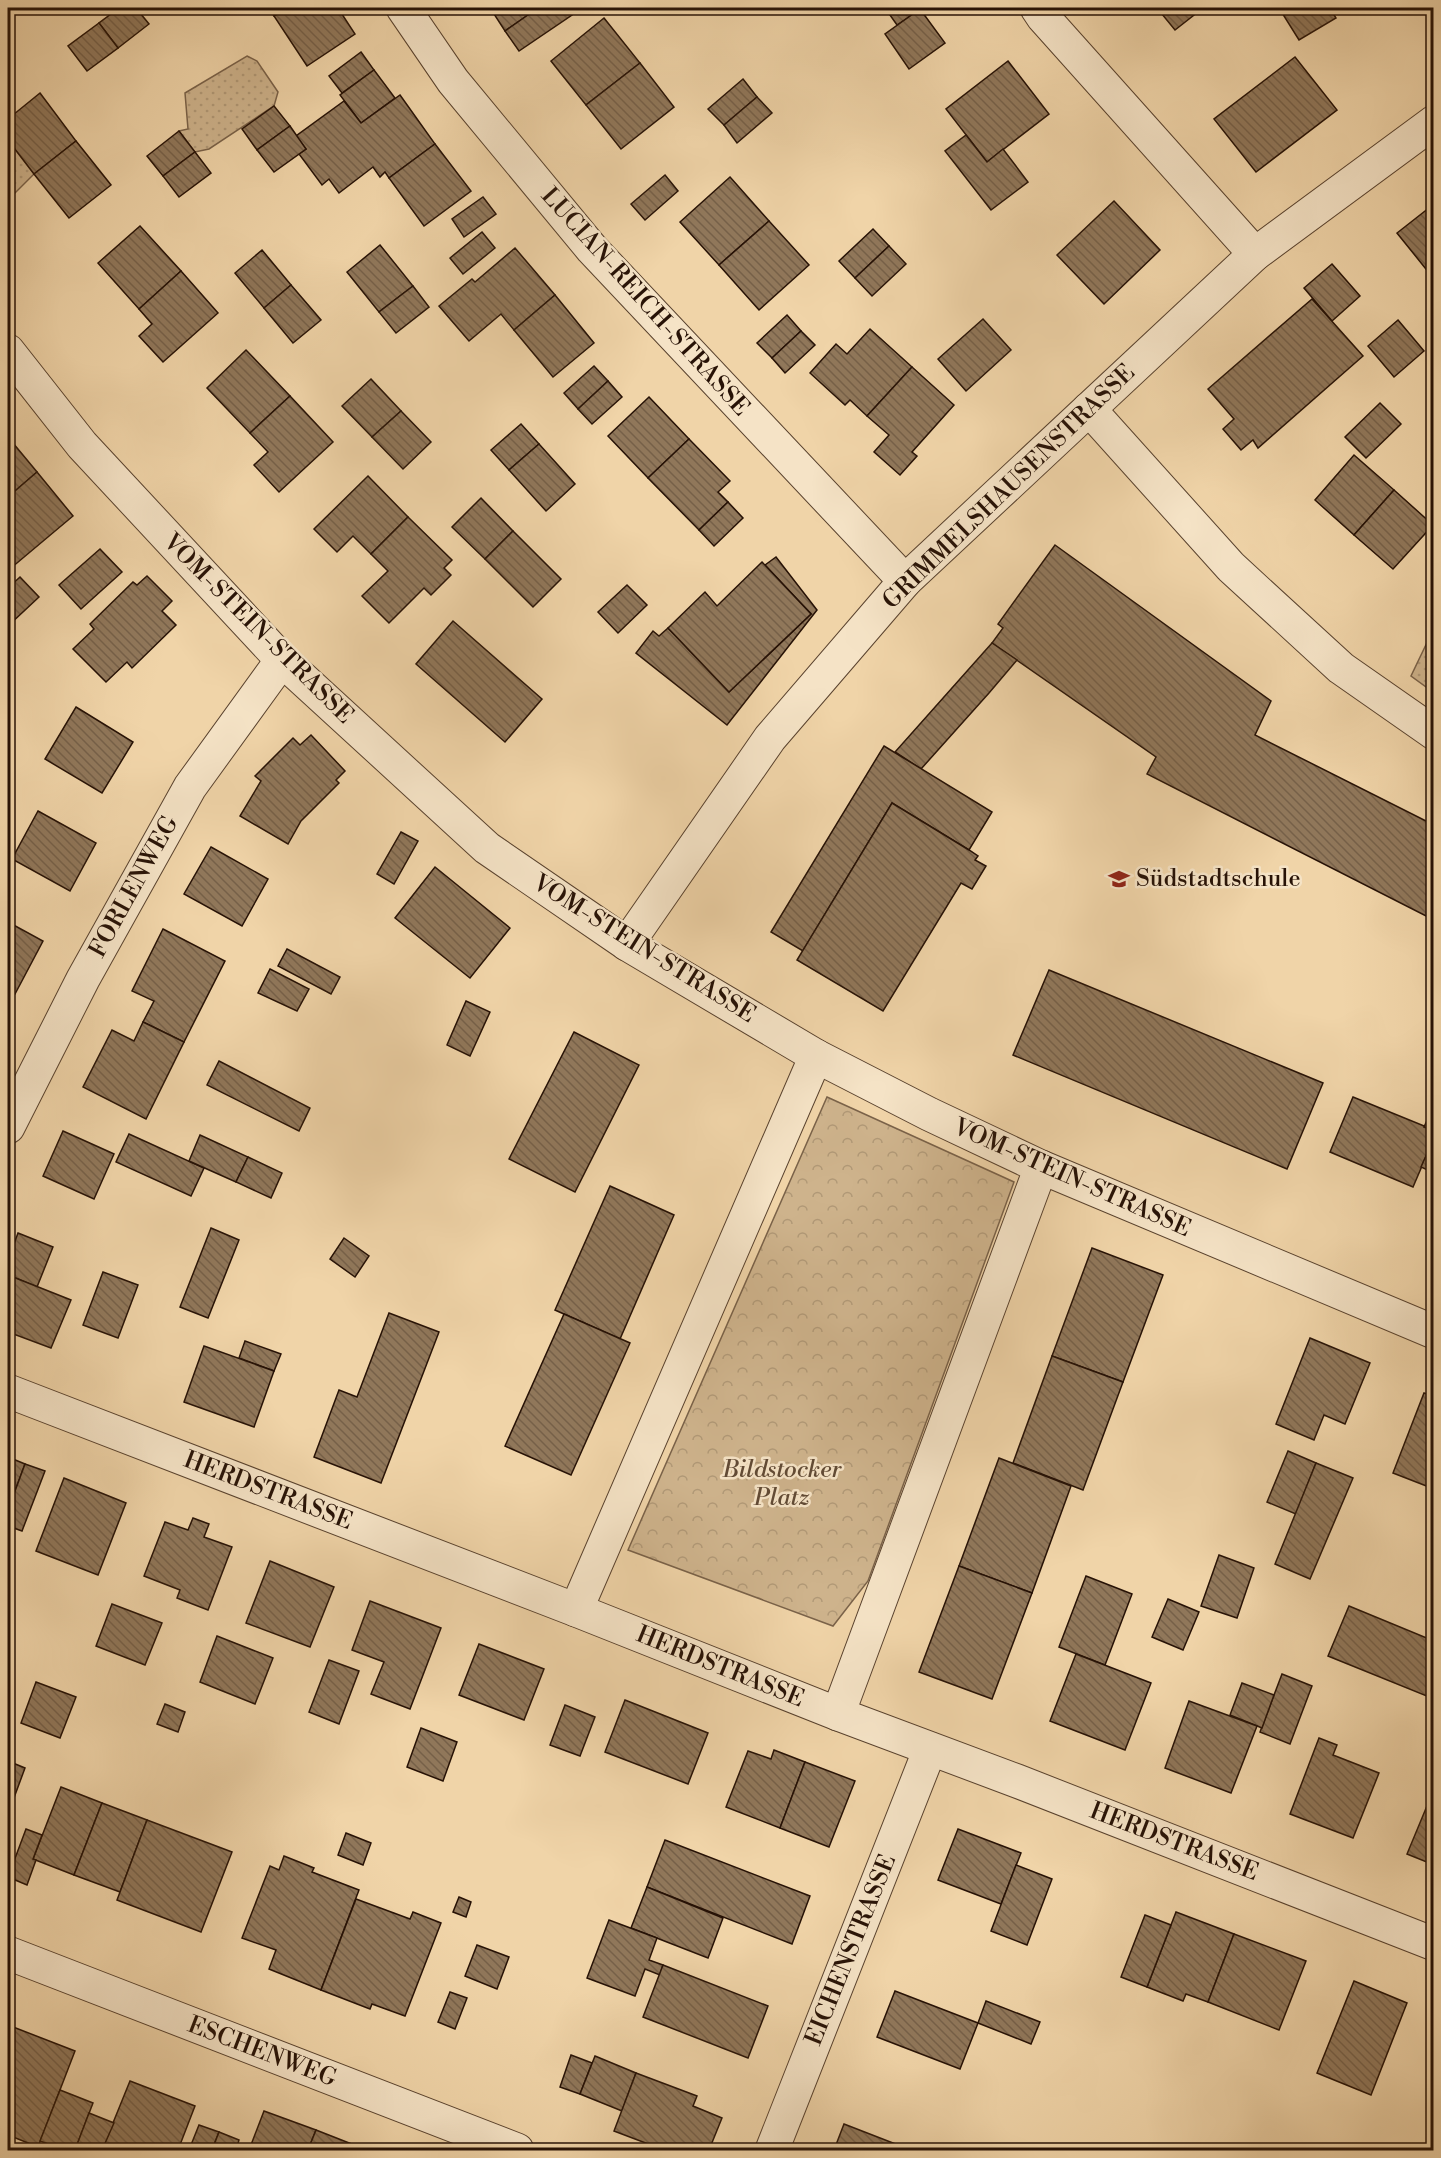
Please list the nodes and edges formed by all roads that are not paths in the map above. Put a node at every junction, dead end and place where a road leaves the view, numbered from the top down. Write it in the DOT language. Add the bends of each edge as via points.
graph roads {
  1 [pos="404,8"];
  2 [pos="1037,8"];
  3 [pos="1434,122"];
  4 [pos="1255,254"];
  5 [pos="8,351"];
  6 [pos="1089,409"];
  7 [pos="905,581"];
  8 [pos="282,660"];
  9 [pos="1434,733"];
  10 [pos="627,944"];
  11 [pos="816,1056"];
  12 [pos="8,1127"];
  13 [pos="1041,1167"];
  14 [pos="1434,1332"];
  15 [pos="8,1391"];
  16 [pos="576,1610"];
  17 [pos="838,1714"];
  18 [pos="930,1749"];
  19 [pos="1434,1944"];
  20 [pos="8,1953"];
  21 [pos="517,2151"];
  22 [pos="772,2151"];
  1 -- 7 [label="street, LUCIAN-REICH-STRASSE" via="453,81 592,249"];
  2 -- 4 [label="street"];
  3 -- 4 [label="street, GRIMMELSHAUSENSTRASSE"];
  4 -- 6 [label="street, GRIMMELSHAUSENSTRASSE"];
  5 -- 8 [label="street, VOM-STEIN-STRASSE" via="82,446"];
  6 -- 7 [label="street, GRIMMELSHAUSENSTRASSE"];
  6 -- 9 [label="street" via="1231,567 1341,668"];
  7 -- 10 [label="street, GRIMMELSHAUSENSTRASSE" via="770,738"];
  8 -- 10 [label="street, VOM-STEIN-STRASSE" via="487,848"];
  8 -- 12 [label="street, FORLENWEG" via="190,787 83,979"];
  10 -- 11 [label="street, VOM-STEIN-STRASSE"];
  11 -- 13 [label="street, VOM-STEIN-STRASSE"];
  11 -- 16 [label="street"];
  13 -- 14 [label="street, VOM-STEIN-STRASSE"];
  13 -- 17 [label="street"];
  15 -- 16 [label="street, HERDSTRASSE"];
  16 -- 17 [label="street, HERDSTRASSE"];
  17 -- 18 [label="street, HERDSTRASSE"];
  18 -- 19 [label="street, HERDSTRASSE"];
  18 -- 22 [label="street, EICHENSTRASSE"];
  20 -- 21 [label="street, ESCHENWEG"];
}
